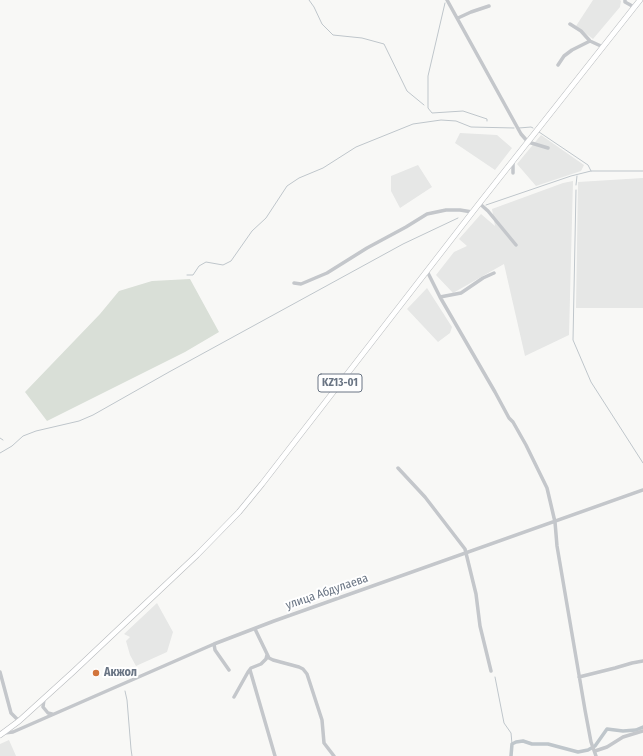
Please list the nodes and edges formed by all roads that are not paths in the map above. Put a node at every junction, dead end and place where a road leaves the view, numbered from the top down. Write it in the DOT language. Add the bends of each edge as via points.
graph roads {
  1 [pos="447,0"];
  2 [pos="625,0"];
  3 [pos="640,0"];
  4 [pos="489,6"];
  5 [pos="634,7"];
  6 [pos="458,18"];
  7 [pos="570,24"];
  8 [pos="590,41"];
  9 [pos="603,47"];
  10 [pos="558,65"];
  11 [pos="528,142"];
  12 [pos="548,148"];
  13 [pos="513,161"];
  14 [pos="513,173"];
  15 [pos="479,203"];
  16 [pos="493,210"];
  17 [pos="488,211"];
  18 [pos="472,212"];
  19 [pos="516,245"];
  20 [pos="427,271"];
  21 [pos="494,273"];
  22 [pos="294,283"];
  23 [pos="440,298"];
  24 [pos="398,468"];
  25 [pos="643,490"];
  26 [pos="555,522"];
  27 [pos="466,553"];
  28 [pos="255,629"];
  29 [pos="214,644"];
  30 [pos="267,655"];
  31 [pos="643,662"];
  32 [pos="229,670"];
  33 [pos="250,670"];
  34 [pos="491,671"];
  35 [pos="0,672"];
  36 [pos="579,677"];
  37 [pos="234,697"];
  38 [pos="44,699"];
  39 [pos="54,714"];
  40 [pos="19,721"];
  41 [pos="643,731"];
  42 [pos="2,734"];
  43 [pos="593,748"];
  44 [pos="275,756"];
  45 [pos="334,756"];
  46 [pos="596,756"];
  1 -- 6 [label="street"];
  2 -- 5 [label="street"];
  3 -- 5 [label="highway, KZ13-01"];
  4 -- 6 [label="street"];
  5 -- 9 [label="highway, KZ13-01"];
  6 -- 11 [label="street" via="518,131"];
  7 -- 8 [label="street"];
  8 -- 9 [label="street"];
  8 -- 10 [label="street" via="564,56"];
  9 -- 11 [label="highway, KZ13-01"];
  11 -- 12 [label="street"];
  11 -- 13 [label="highway, KZ13-01"];
  13 -- 14 [label="street"];
  13 -- 15 [label="highway, KZ13-01"];
  15 -- 17 [label="street"];
  15 -- 18 [label="highway, KZ13-01"];
  16 -- 17 [label="street"];
  17 -- 19 [label="street"];
  18 -- 20 [label="highway, KZ13-01"];
  18 -- 22 [label="street" via="446,210 427,214 326,273 301,284"];
  20 -- 23 [label="street"];
  20 -- 38 [label="highway, KZ13-01" via="239,512"];
  21 -- 23 [label="street" via="461,293"];
  23 -- 26 [label="street" via="526,445 547,488"];
  24 -- 27 [label="street" via="425,497 464,546"];
  25 -- 26 [label="street, улица Абдулаева"];
  26 -- 27 [label="street, улица Абдулаева"];
  26 -- 36 [label="street" via="565,604"];
  27 -- 28 [label="street, улица Абдулаева"];
  27 -- 34 [label="street"];
  28 -- 29 [label="street, улица Абдулаева"];
  28 -- 30 [label="street"];
  29 -- 32 [label="street" via="215,650"];
  29 -- 39 [label="street, улица Абдулаева"];
  30 -- 33 [label="street" via="261,664"];
  30 -- 45 [label="street" via="273,660 299,667 307,674 322,720 324,743"];
  31 -- 36 [label="street"];
  33 -- 37 [label="street"];
  33 -- 44 [label="street"];
  35 -- 40 [label="street" via="11,713"];
  36 -- 43 [label="street"];
  38 -- 39 [label="street" via="42,706 48,714"];
  38 -- 40 [label="highway, KZ13-01"];
  39 -- 42 [label="street, улица Абдулаева" via="13,732"];
  40 -- 42 [label="highway, KZ13-01"];
  41 -- 43 [label="street" via="623,737 607,747"];
  43 -- 46 [label="street"];
}
